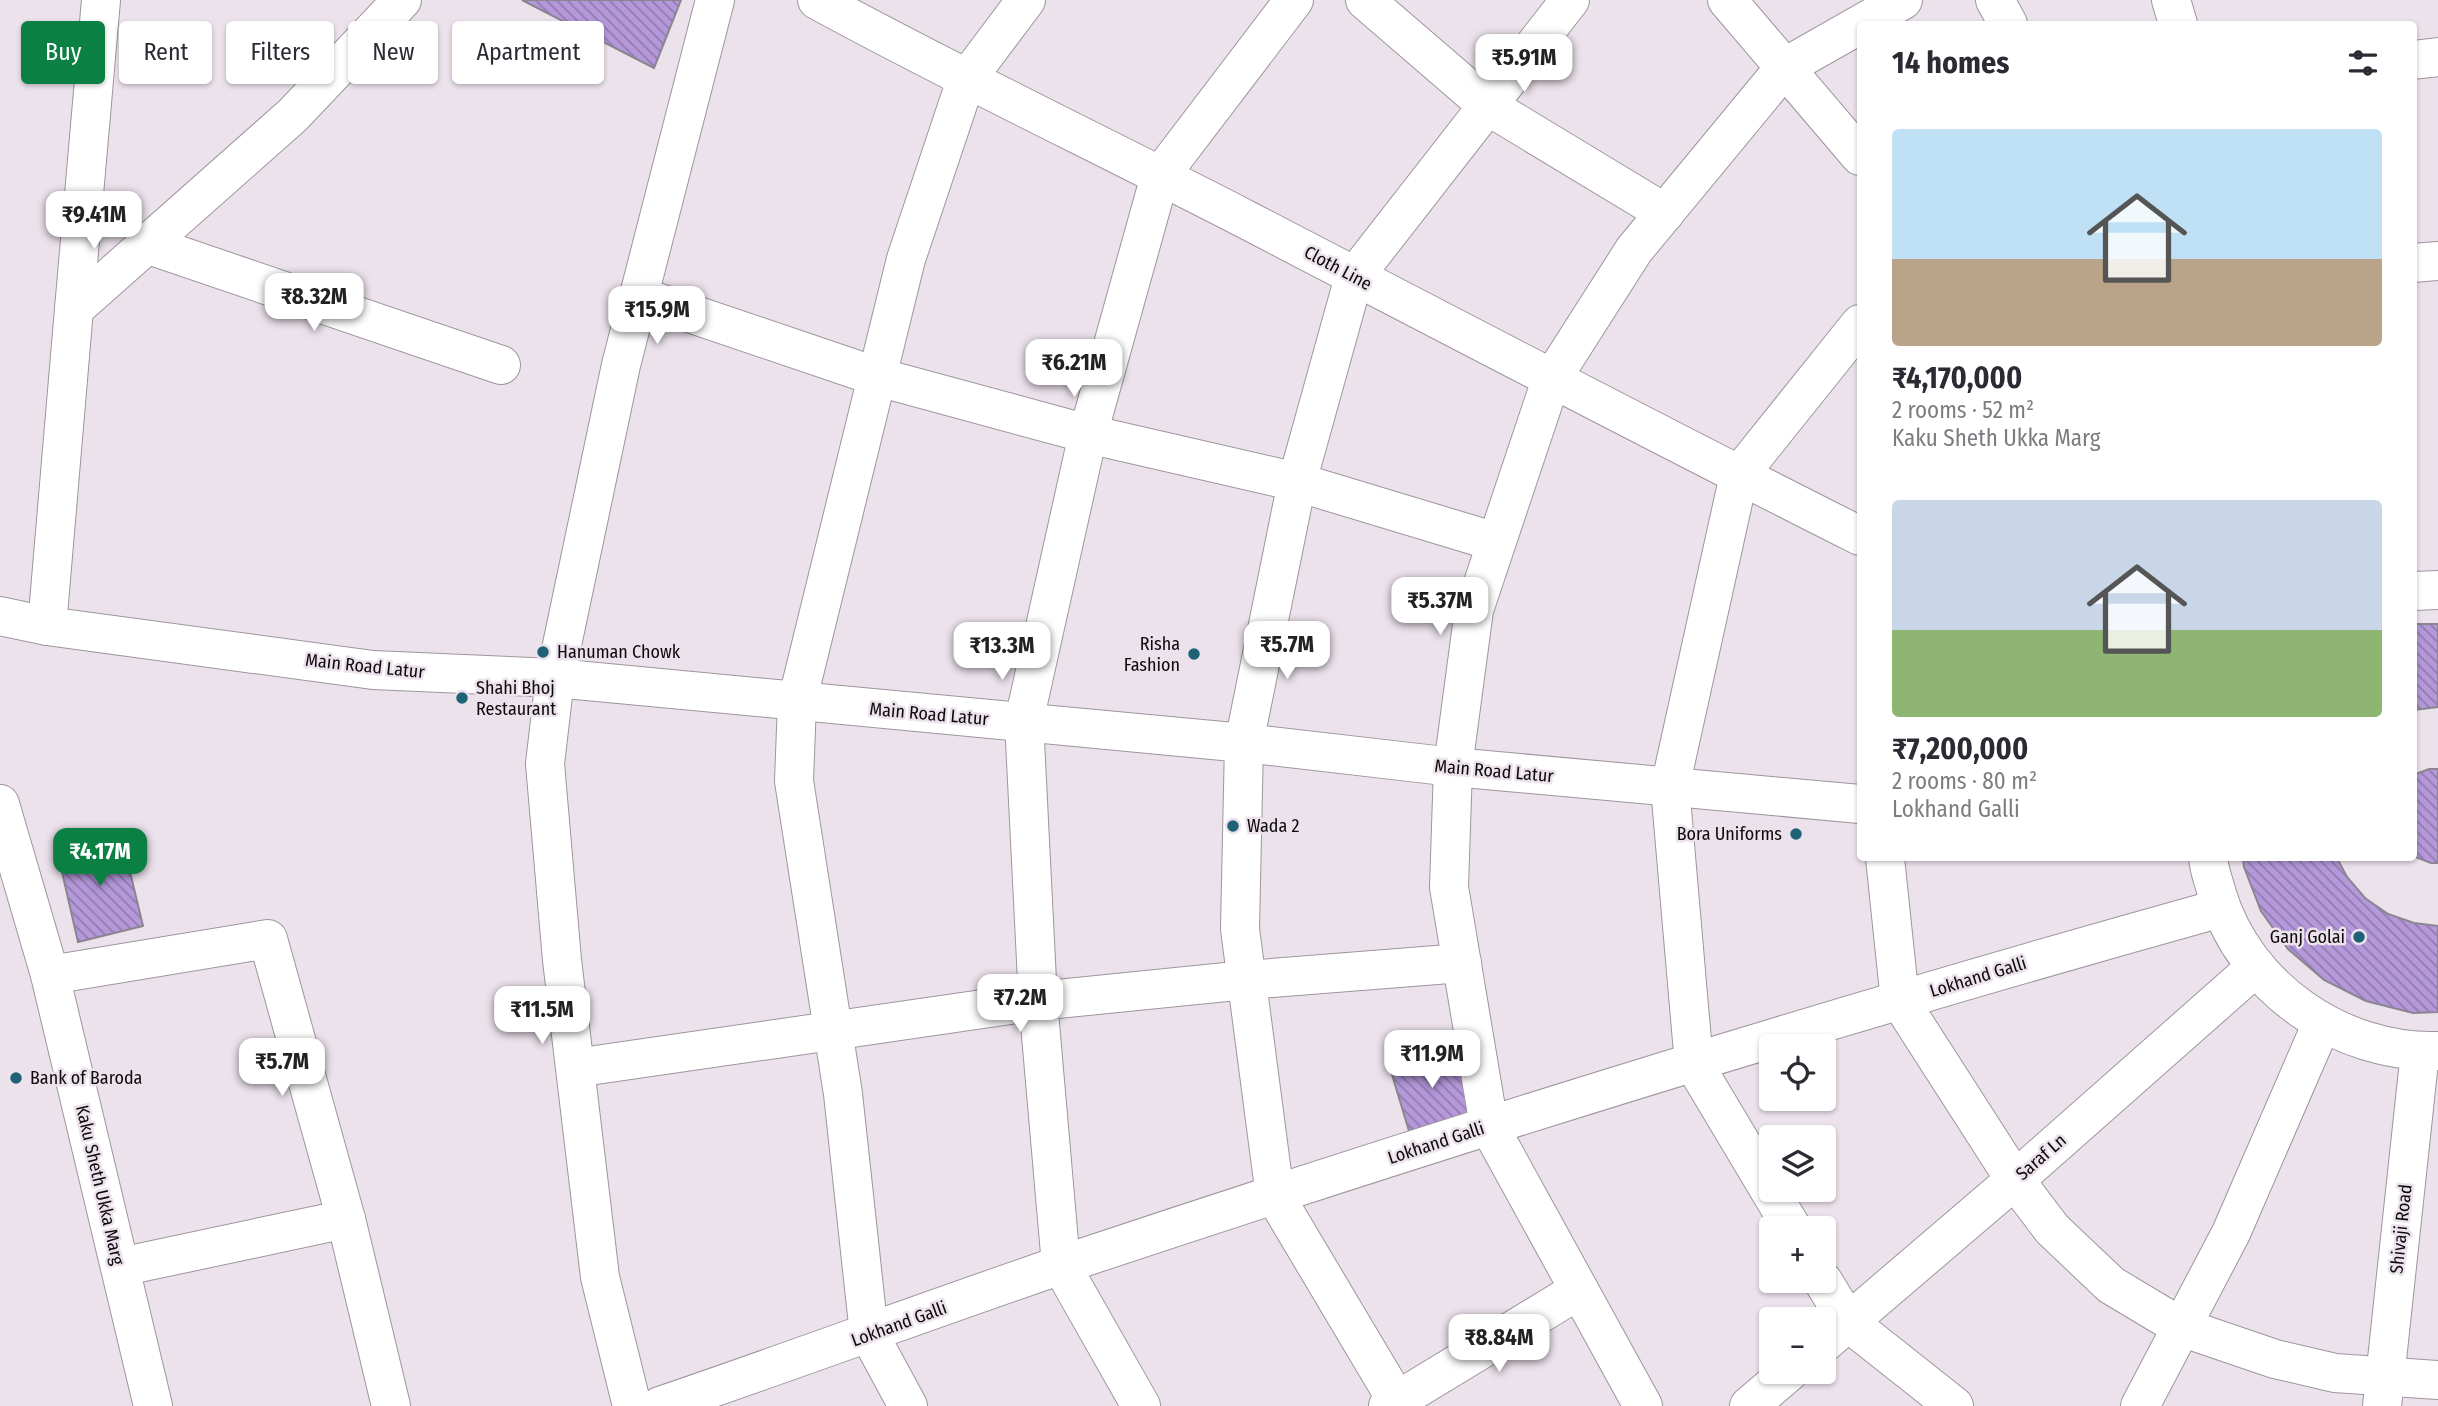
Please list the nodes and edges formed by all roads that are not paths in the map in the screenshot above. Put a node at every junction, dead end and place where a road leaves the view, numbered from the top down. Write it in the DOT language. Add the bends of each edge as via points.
graph roads {
  1 [pos="101,0"];
  2 [pos="402,0"];
  3 [pos="715,0"];
  4 [pos="817,0"];
  5 [pos="1026,0"];
  6 [pos="1294,0"];
  7 [pos="1365,0"];
  8 [pos="1570,0"];
  9 [pos="1727,0"];
  10 [pos="1903,0"];
  11 [pos="1995,0"];
  12 [pos="2171,0"];
  13 [pos="1866,21"];
  14 [pos="2006,21"];
  15 [pos="2177,21"];
  16 [pos="1857,26"];
  17 [pos="2438,57"];
  18 [pos="2417,60"];
  19 [pos="1785,67"];
  20 [pos="966,79"];
  21 [pos="1488,106"];
  22 [pos="1857,152"];
  23 [pos="1160,176"];
  24 [pos="1665,213"];
  25 [pos="146,244"];
  26 [pos="2438,261"];
  27 [pos="2417,263"];
  28 [pos="1354,277"];
  29 [pos="639,296"];
  30 [pos="74,309"];
  31 [pos="1857,328"];
  32 [pos="501,365"];
  33 [pos="878,377"];
  34 [pos="1551,380"];
  35 [pos="1088,434"];
  36 [pos="1739,475"];
  37 [pos="1297,482"];
  38 [pos="1857,534"];
  39 [pos="1496,542"];
  40 [pos="2438,590"];
  41 [pos="2417,591"];
  42 [pos="0,617"];
  43 [pos="47,625"];
  44 [pos="555,678"];
  45 [pos="797,702"];
  46 [pos="1024,722"];
  47 [pos="1244,743"];
  48 [pos="1453,767"];
  49 [pos="1670,787"];
  50 [pos="0,804"];
  51 [pos="1857,804"];
  52 [pos="1885,861"];
  53 [pos="2209,861"];
  54 [pos="2221,908"];
  55 [pos="1462,963"];
  56 [pos="2256,967"];
  57 [pos="50,975"];
  58 [pos="1247,980"];
  59 [pos="1038,1001"];
  60 [pos="1900,1001"];
  61 [pos="2322,1023"];
  62 [pos="833,1032"];
  63 [pos="2429,1052"];
  64 [pos="1694,1064"];
  65 [pos="575,1068"];
  66 [pos="1489,1126"];
  67 [pos="2015,1180"];
  68 [pos="1275,1196"];
  69 [pos="1785,1216"];
  70 [pos="346,1219"];
  71 [pos="1061,1265"];
  72 [pos="120,1267"];
  73 [pos="1579,1290"];
  74 [pos="2181,1327"];
  75 [pos="1836,1332"];
  76 [pos="869,1335"];
  77 [pos="2438,1380"];
  78 [pos="1775,1384"];
  79 [pos="2383,1391"];
  80 [pos="1395,1404"];
  81 [pos="153,1406"];
  82 [pos="391,1406"];
  83 [pos="632,1406"];
  84 [pos="660,1406"];
  85 [pos="908,1406"];
  86 [pos="1141,1406"];
  87 [pos="1643,1406"];
  88 [pos="1749,1406"];
  89 [pos="1954,1406"];
  90 [pos="2140,1406"];
  1 -- 30 [label="street"];
  2 -- 25 [label="street" via="293,115"];
  3 -- 29 [label="street"];
  4 -- 20 [label="street, Cloth Line"];
  5 -- 20 [label="street"];
  6 -- 23 [label="street"];
  7 -- 21 [label="street"];
  8 -- 21 [label="street"];
  9 -- 19 [label="street"];
  10 -- 13 [label="street"];
  11 -- 14 [label="street"];
  12 -- 15 [label="street"];
  16 -- 19 [label="street"];
  17 -- 18 [label="street"];
  19 -- 22 [label="street"];
  19 -- 24 [label="street"];
  20 -- 23 [label="street, Cloth Line"];
  20 -- 33 [label="street" via="906,259"];
  21 -- 24 [label="street"];
  21 -- 28 [label="street"];
  23 -- 28 [label="street, Cloth Line"];
  23 -- 35 [label="street"];
  24 -- 34 [label="street" via="1634,250"];
  25 -- 30 [label="street"];
  25 -- 32 [label="street"];
  26 -- 27 [label="street"];
  28 -- 34 [label="street, Cloth Line"];
  28 -- 37 [label="street"];
  29 -- 33 [label="street"];
  29 -- 44 [label="street"];
  30 -- 43 [label="street"];
  31 -- 36 [label="street"];
  33 -- 35 [label="street"];
  33 -- 45 [label="street"];
  34 -- 36 [label="street, Cloth Line"];
  34 -- 39 [label="street"];
  35 -- 37 [label="street"];
  35 -- 46 [label="street"];
  36 -- 38 [label="street, Cloth Line"];
  36 -- 49 [label="street"];
  37 -- 39 [label="street"];
  37 -- 47 [label="street"];
  39 -- 48 [label="street" via="1474,610"];
  40 -- 41 [label="street"];
  42 -- 43 [label="street, Main Road Latur"];
  43 -- 44 [label="street, Main Road Latur" via="373,670"];
  44 -- 45 [label="street, Main Road Latur"];
  44 -- 65 [label="street" via="545,764"];
  45 -- 46 [label="street, Main Road Latur"];
  45 -- 62 [label="street" via="794,781"];
  46 -- 47 [label="street, Main Road Latur"];
  46 -- 59 [label="street"];
  47 -- 48 [label="street, Main Road Latur"];
  47 -- 58 [label="street" via="1240,929"];
  48 -- 49 [label="street, Main Road Latur"];
  48 -- 55 [label="street" via="1449,887"];
  49 -- 51 [label="street, Main Road Latur"];
  49 -- 64 [label="street"];
  50 -- 57 [label="street, Kaku Sheth Ukka Marg"];
  52 -- 60 [label="street"];
  53 -- 54 [label="street"];
  54 -- 56 [label="street"];
  54 -- 60 [label="street, Lokhand Galli"];
  55 -- 58 [label="street"];
  55 -- 66 [label="street"];
  56 -- 61 [label="street" via="2286,998"];
  56 -- 67 [label="street, Saraf Ln"];
  57 -- 70 [label="street" via="268,939"];
  57 -- 72 [label="street, Kaku Sheth Ukka Marg"];
  58 -- 59 [label="street"];
  58 -- 68 [label="street"];
  59 -- 62 [label="street"];
  59 -- 71 [label="street"];
  60 -- 64 [label="street, Lokhand Galli"];
  60 -- 67 [label="street"];
  61 -- 63 [label="street" via="2369,1043"];
  61 -- 74 [label="street" via="2231,1233"];
  62 -- 65 [label="street"];
  62 -- 76 [label="street"];
  63 -- 79 [label="street, Shivaji Road"];
  64 -- 66 [label="street, Lokhand Galli"];
  64 -- 69 [label="street"];
  65 -- 83 [label="street" via="600,1277"];
  66 -- 68 [label="street, Lokhand Galli"];
  66 -- 73 [label="street"];
  67 -- 74 [label="street" via="2052,1229 2111,1285"];
  67 -- 75 [label="street, Saraf Ln"];
  68 -- 71 [label="street, Lokhand Galli"];
  68 -- 80 [label="street"];
  70 -- 72 [label="street"];
  70 -- 82 [label="street"];
  71 -- 76 [label="street, Lokhand Galli"];
  71 -- 86 [label="street"];
  72 -- 81 [label="street, Kaku Sheth Ukka Marg"];
  73 -- 80 [label="street"];
  73 -- 87 [label="street"];
  74 -- 79 [label="street"];
  74 -- 90 [label="street"];
  75 -- 89 [label="street"];
  76 -- 84 [label="street, Lokhand Galli"];
  76 -- 85 [label="street"];
  77 -- 79 [label="street"];
  78 -- 88 [label="street"];
}
